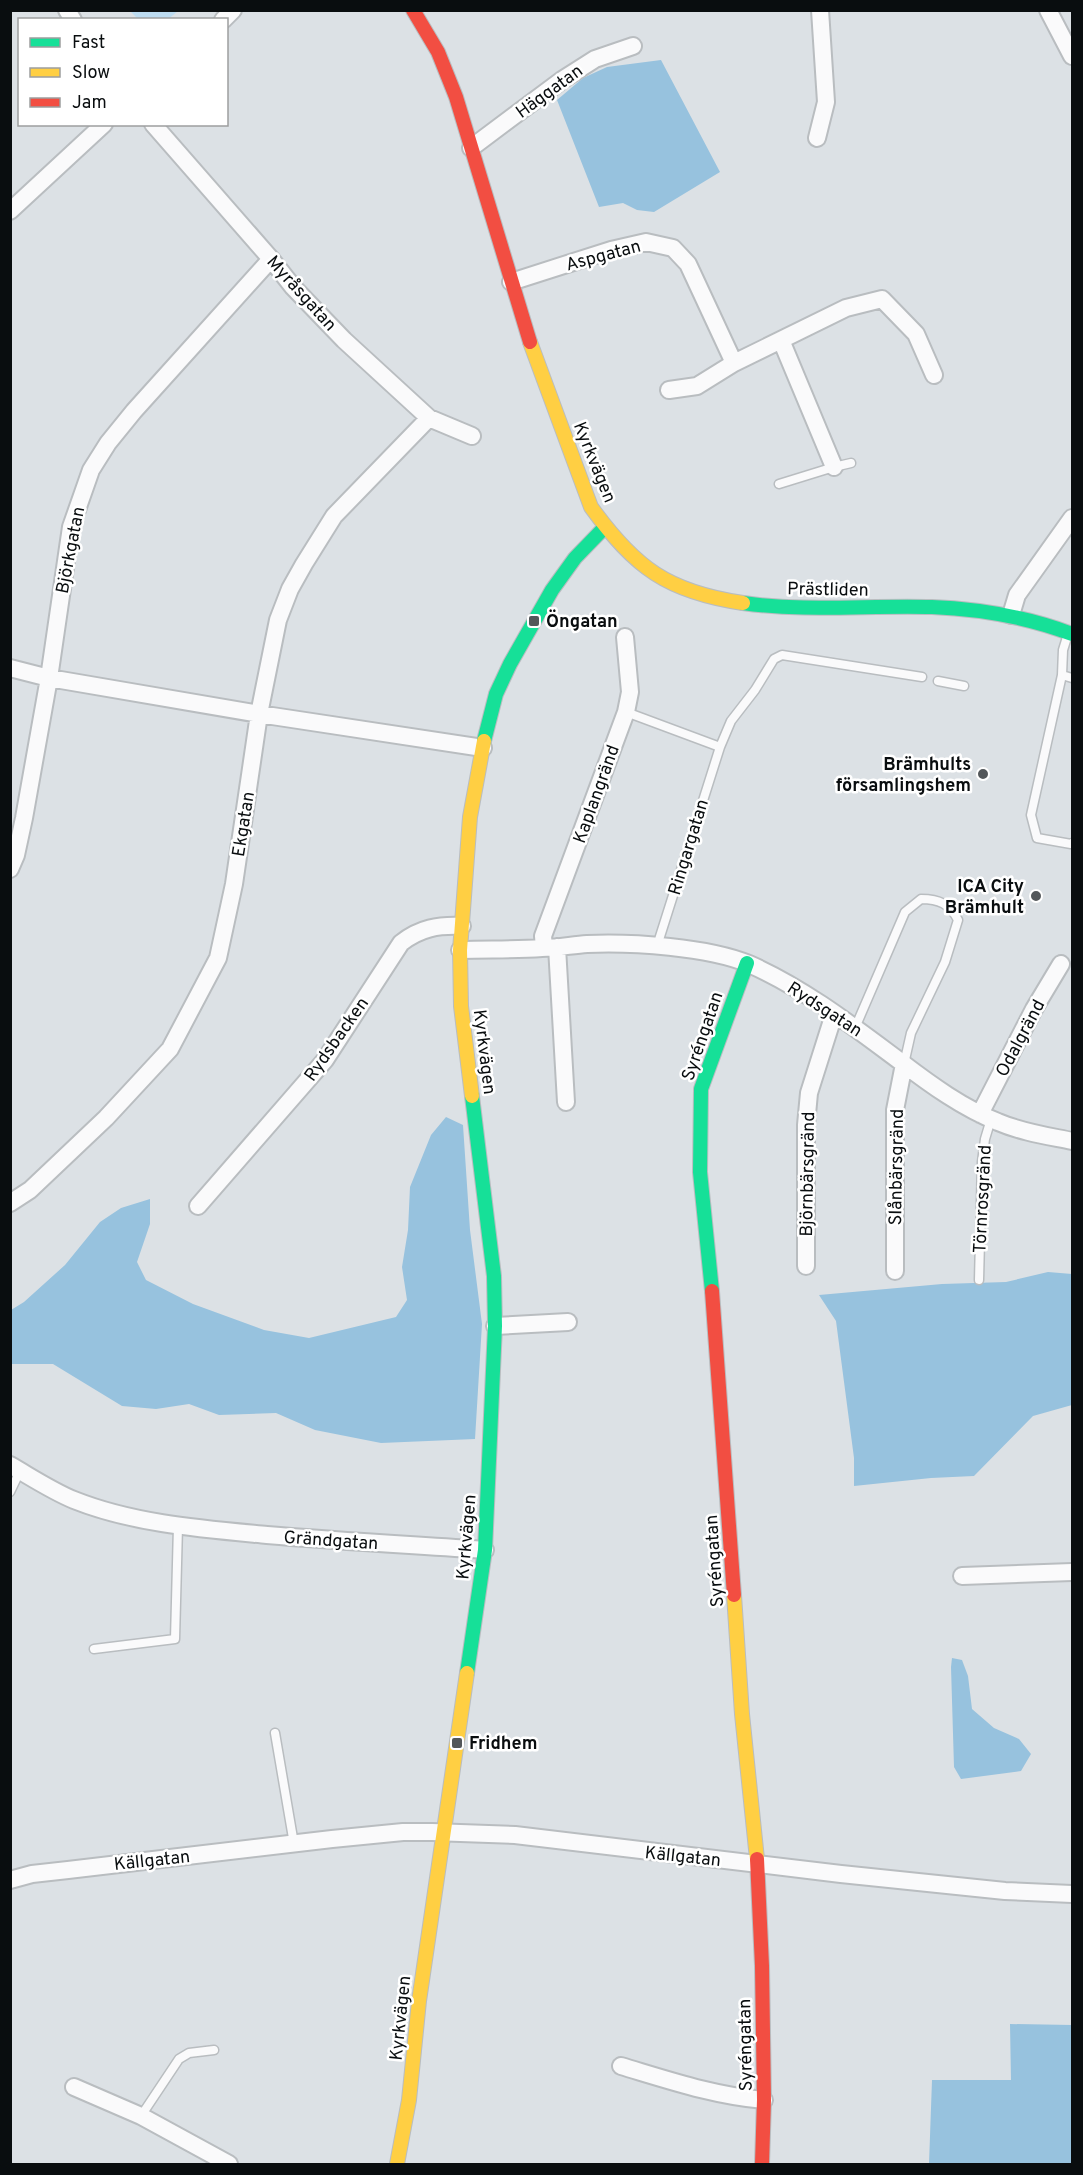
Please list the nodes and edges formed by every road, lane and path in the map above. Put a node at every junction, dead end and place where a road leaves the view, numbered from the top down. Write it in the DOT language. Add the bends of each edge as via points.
graph roads {
  1 [pos="413,10"];
  2 [pos="820,10"];
  3 [pos="1048,10"];
  4 [pos="633,46"];
  5 [pos="1072,56"];
  6 [pos="102,126"];
  7 [pos="155,126"];
  8 [pos="817,138"];
  9 [pos="471,148"];
  10 [pos="10,211"];
  11 [pos="271,259"];
  12 [pos="511,282"];
  13 [pos="781,340"];
  14 [pos="734,363"];
  15 [pos="934,375"];
  16 [pos="669,390"];
  17 [pos="429,418"];
  18 [pos="472,436"];
  19 [pos="842,465"];
  20 [pos="779,484"];
  21 [pos="1072,518"];
  22 [pos="605,527"];
  23 [pos="1011,615"];
  24 [pos="1071,633"];
  25 [pos="625,637"];
  26 [pos="10,668"];
  27 [pos="1062,675"];
  28 [pos="922,677"];
  29 [pos="48,678"];
  30 [pos="1072,678"];
  31 [pos="938,681"];
  32 [pos="964,686"];
  33 [pos="626,712"];
  34 [pos="259,714"];
  35 [pos="720,747"];
  36 [pos="483,748"];
  37 [pos="1072,843"];
  38 [pos="10,869"];
  39 [pos="462,926"];
  40 [pos="657,946"];
  41 [pos="550,948"];
  42 [pos="460,950"];
  43 [pos="747,963"];
  44 [pos="1061,964"];
  45 [pos="834,1014"];
  46 [pos="855,1028"];
  47 [pos="904,1064"];
  48 [pos="566,1102"];
  49 [pos="986,1117"];
  50 [pos="1072,1141"];
  51 [pos="10,1203"];
  52 [pos="198,1206"];
  53 [pos="806,1266"];
  54 [pos="895,1271"];
  55 [pos="979,1280"];
  56 [pos="568,1322"];
  57 [pos="495,1326"];
  58 [pos="15,1468"];
  59 [pos="10,1492"];
  60 [pos="178,1526"];
  61 [pos="485,1550"];
  62 [pos="1072,1572"];
  63 [pos="962,1576"];
  64 [pos="94,1649"];
  65 [pos="275,1733"];
  66 [pos="442,1833"];
  67 [pos="294,1844"];
  68 [pos="757,1864"];
  69 [pos="10,1880"];
  70 [pos="1072,1894"];
  71 [pos="214,2050"];
  72 [pos="621,2066"];
  73 [pos="74,2087"];
  74 [pos="764,2100"];
  75 [pos="141,2116"];
  76 [pos="229,2164"];
  77 [pos="397,2164"];
  78 [pos="762,2164"];
  1 -- 9 [label="street, Kyrkvägen" via="438,52"];
  2 -- 8 [label="street" via="826,102"];
  3 -- 5 [label="street"];
  4 -- 9 [label="street, Häggatan" via="595,59"];
  6 -- 10 [label="street"];
  7 -- 11 [label="street, Myråsgatan"];
  9 -- 12 [label="street, Kyrkvägen"];
  11 -- 17 [label="street, Myråsgatan" via="344,340"];
  11 -- 29 [label="street, Björkgatan" via="134,411 91,470 71,527"];
  12 -- 14 [label="street, Aspgatan" via="646,242 674,248 688,264"];
  12 -- 22 [label="street, Kyrkvägen" via="581,481 591,507"];
  13 -- 14 [label="street"];
  13 -- 15 [label="street" via="846,308 882,299 916,333"];
  13 -- 19 [label="street"];
  14 -- 16 [label="street" via="697,387"];
  17 -- 18 [label="street, Myråsgatan"];
  17 -- 34 [label="street, Ekgatan" via="334,516 315,544 278,620"];
  19 -- 20 [label="lane"];
  21 -- 23 [label="street" via="1017,595"];
  22 -- 23 [label="street, Prästliden" via="632,557 659,576 702,595 786,607 913,607"];
  22 -- 36 [label="street, Kyrkvägen" via="575,558 534,621 496,694"];
  23 -- 24 [label="street, Prästliden"];
  24 -- 27 [label="lane" via="1063,650"];
  25 -- 33 [label="street, Kaplangränd" via="630,692"];
  26 -- 29 [label="street"];
  27 -- 30 [label="lane"];
  27 -- 37 [label="lane" via="1031,815 1037,838"];
  28 -- 35 [label="lane, Ringargatan" via="782,655 774,659 731,721"];
  29 -- 34 [label="street"];
  29 -- 38 [label="street, Björkgatan" via="24,818"];
  31 -- 32 [label="lane"];
  33 -- 35 [label="lane"];
  33 -- 41 [label="street, Kaplangränd" via="543,936"];
  34 -- 36 [label="street"];
  34 -- 51 [label="street, Ekgatan" via="234,884 218,958 170,1048 106,1118 30,1190"];
  35 -- 40 [label="lane, Ringargatan"];
  36 -- 39 [label="street, Kyrkvägen" via="470,817"];
  39 -- 42 [label="street, Kyrkvägen"];
  39 -- 52 [label="street, Rydsbacken" via="428,928 401,943 325,1060"];
  40 -- 41 [label="street, Rydsgatan" via="589,944"];
  40 -- 43 [label="street, Rydsgatan"];
  41 -- 42 [label="street, Rydsgatan"];
  41 -- 48 [label="street"];
  42 -- 57 [label="street, Kyrkvägen" via="461,1006 494,1276"];
  43 -- 45 [label="street, Rydsgatan"];
  43 -- 68 [label="street, Syréngatan" via="701,1089 700,1172"];
  44 -- 49 [label="street, Odalgränd" via="1034,1009"];
  45 -- 46 [label="street, Rydsgatan"];
  45 -- 53 [label="street, Björnbärsgränd" via="809,1093"];
  46 -- 47 [label="street, Rydsgatan"];
  46 -- 47 [label="lane" via="905,912 921,899 936,899 952,908 958,920 945,962 911,1033"];
  47 -- 49 [label="street, Rydsgatan"];
  47 -- 54 [label="street, Slånbärsgränd" via="895,1110"];
  49 -- 50 [label="street, Rydsgatan" via="1028,1132"];
  49 -- 55 [label="lane, Törnrosgränd"];
  56 -- 57 [label="street"];
  57 -- 61 [label="street, Kyrkvägen"];
  58 -- 59 [label="lane, Grändgatan"];
  58 -- 60 [label="street, Grändgatan" via="75,1500"];
  60 -- 61 [label="street, Grändgatan"];
  60 -- 64 [label="lane" via="175,1639"];
  61 -- 66 [label="street, Kyrkvägen"];
  62 -- 63 [label="street"];
  65 -- 67 [label="lane"];
  66 -- 67 [label="street, Källgatan" via="403,1832"];
  66 -- 68 [label="street, Källgatan" via="515,1835"];
  66 -- 77 [label="street, Kyrkvägen" via="409,2100"];
  67 -- 69 [label="street, Källgatan"];
  68 -- 70 [label="street, Källgatan" via="1005,1891"];
  68 -- 74 [label="street, Syréngatan"];
  71 -- 75 [label="lane" via="189,2053 179,2059"];
  72 -- 74 [label="street" via="740,2098"];
  73 -- 75 [label="street"];
  74 -- 78 [label="street, Syréngatan"];
  75 -- 76 [label="street"];
}
